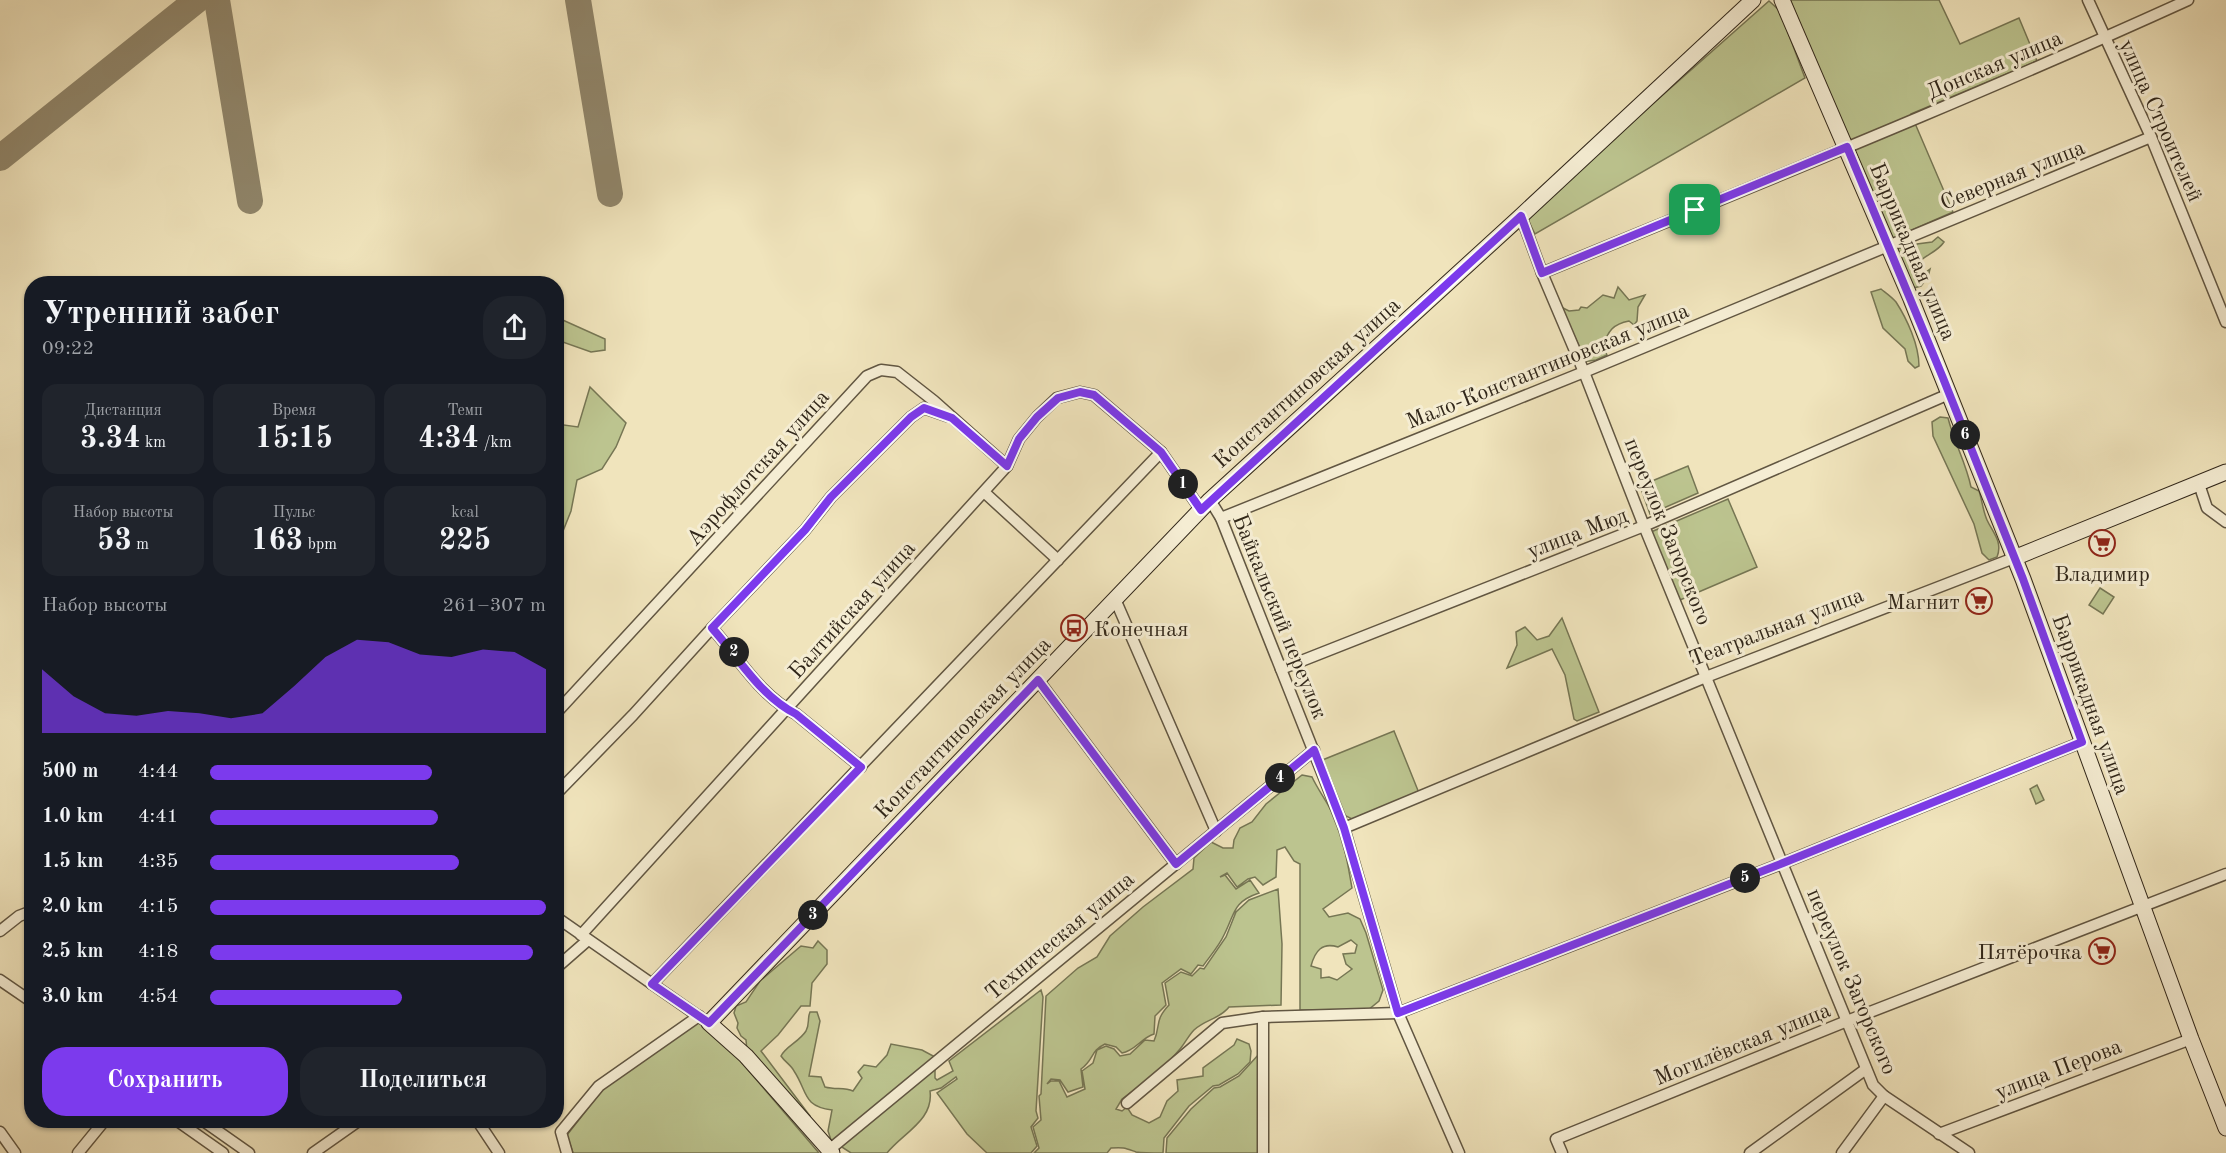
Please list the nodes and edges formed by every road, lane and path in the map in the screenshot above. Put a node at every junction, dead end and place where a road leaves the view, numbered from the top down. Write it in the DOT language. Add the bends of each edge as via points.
graph roads {
  1 [pos="1753,0"];
  2 [pos="1782,0"];
  3 [pos="2088,0"];
  4 [pos="2188,0"];
  5 [pos="2105,38"];
  6 [pos="2151,137"];
  7 [pos="1847,147"];
  8 [pos="1521,216"];
  9 [pos="1888,246"];
  10 [pos="1542,273"];
  11 [pos="2226,322"];
  12 [pos="1584,372"];
  13 [pos="1949,394"];
  14 [pos="952,418"];
  15 [pos="1161,452"];
  16 [pos="1007,466"];
  17 [pos="2226,472"];
  18 [pos="2199,484"];
  19 [pos="984,492"];
  20 [pos="1205,505"];
  21 [pos="1221,518"];
  22 [pos="2226,522"];
  23 [pos="1644,526"];
  24 [pos="2014,558"];
  25 [pos="1058,560"];
  26 [pos="1115,599"];
  27 [pos="712,628"];
  28 [pos="1281,669"];
  29 [pos="1706,677"];
  30 [pos="1038,680"];
  31 [pos="564,704"];
  32 [pos="786,709"];
  33 [pos="2082,742"];
  34 [pos="1314,750"];
  35 [pos="861,767"];
  36 [pos="564,786"];
  37 [pos="1344,828"];
  38 [pos="1216,831"];
  39 [pos="1783,863"];
  40 [pos="1176,864"];
  41 [pos="2226,874"];
  42 [pos="2143,907"];
  43 [pos="24,914"];
  44 [pos="564,923"];
  45 [pos="0,931"];
  46 [pos="585,937"];
  47 [pos="564,959"];
  48 [pos="0,980"];
  49 [pos="652,984"];
  50 [pos="24,996"];
  51 [pos="1398,1013"];
  52 [pos="1263,1017"];
  53 [pos="704,1020"];
  54 [pos="1847,1022"];
  55 [pos="2191,1039"];
  56 [pos="1866,1069"];
  57 [pos="1884,1096"];
  58 [pos="2221,1099"];
  59 [pos="1127,1103"];
  60 [pos="98,1128"];
  61 [pos="187,1128"];
  62 [pos="213,1128"];
  63 [pos="349,1128"];
  64 [pos="481,1128"];
  65 [pos="2226,1128"];
  66 [pos="0,1132"];
  67 [pos="1940,1134"];
  68 [pos="494,1151"];
  69 [pos="830,1152"];
  70 [pos="15,1153"];
  71 [pos="78,1153"];
  72 [pos="223,1153"];
  73 [pos="249,1153"];
  74 [pos="313,1153"];
  75 [pos="567,1153"];
  76 [pos="1263,1153"];
  77 [pos="1459,1153"];
  78 [pos="1562,1153"];
  79 [pos="1750,1153"];
  80 [pos="1842,1153"];
  81 [pos="1969,1153"];
  1 -- 8 [label="street, Константиновская улица"];
  2 -- 7 [label="street, Баррикадная улица"];
  3 -- 5 [label="street, улица Строителей"];
  4 -- 5 [label="street, Донская улица"];
  5 -- 6 [label="street, улица Строителей"];
  5 -- 7 [label="street, Донская улица"];
  6 -- 9 [label="street, Северная улица"];
  6 -- 11 [label="street, улица Строителей"];
  7 -- 9 [label="street, Баррикадная улица"];
  7 -- 10 [label="street, Донская улица"];
  8 -- 10 [label="street, переулок Загорского"];
  8 -- 20 [label="street, Константиновская улица"];
  9 -- 12 [label="street, Мало-Константиновская улица"];
  9 -- 13 [label="street, Баррикадная улица"];
  10 -- 12 [label="street, переулок Загорского"];
  12 -- 21 [label="street, Мало-Константиновская улица"];
  12 -- 23 [label="street, переулок Загорского"];
  13 -- 23 [label="street, улица Мюд"];
  13 -- 24 [label="street, Баррикадная улица"];
  14 -- 16 [label="street, Аэрофлотская улица"];
  14 -- 27 [label="street" via="924,408 911,417 831,497"];
  14 -- 31 [label="street, Аэрофлотская улица" via="897,372 881,370 867,376"];
  15 -- 16 [label="street, Балтийская улица" via="1094,395 1080,392 1058,398 1037,417 1019,439"];
  15 -- 20 [label="street, Байкальский переулок"];
  15 -- 25 [label="street"];
  16 -- 19 [label="street, Балтийская улица"];
  17 -- 18 [label="street, Театральная улица"];
  18 -- 22 [label="street" via="2207,508"];
  18 -- 24 [label="street, Театральная улица"];
  19 -- 25 [label="street"];
  19 -- 32 [label="street, Балтийская улица"];
  20 -- 21 [label="street, Байкальский переулок"];
  20 -- 26 [label="street, Константиновская улица"];
  21 -- 28 [label="street, Байкальский переулок"];
  23 -- 28 [label="street, улица Мюд"];
  23 -- 29 [label="street, переулок Загорского"];
  24 -- 29 [label="street, Театральная улица"];
  24 -- 33 [label="street, Баррикадная улица"];
  25 -- 35 [label="street"];
  26 -- 30 [label="street, Константиновская улица"];
  26 -- 38 [label="street"];
  27 -- 32 [label="street" via="756,681"];
  27 -- 36 [label="street"];
  28 -- 34 [label="street, Байкальский переулок"];
  29 -- 37 [label="street, Театральная улица"];
  29 -- 39 [label="street, переулок Загорского"];
  30 -- 40 [label="street"];
  30 -- 53 [label="street, Константиновская улица"];
  32 -- 35 [label="street"];
  32 -- 46 [label="street, Балтийская улица"];
  33 -- 39 [label="street"];
  33 -- 42 [label="street, Баррикадная улица"];
  34 -- 37 [label="street, Байкальский переулок"];
  34 -- 38 [label="street, Техническая улица"];
  35 -- 49 [label="street"];
  37 -- 51 [label="street, Байкальский переулок"];
  38 -- 40 [label="street, Техническая улица"];
  39 -- 51 [label="street"];
  39 -- 54 [label="street, переулок Загорского"];
  40 -- 69 [label="street, Техническая улица"];
  41 -- 42 [label="street, Могилёвская улица"];
  42 -- 54 [label="street, Могилёвская улица"];
  42 -- 55 [label="street, Баррикадная улица"];
  43 -- 45 [label="street"];
  44 -- 46 [label="street"];
  46 -- 47 [label="street, Балтийская улица"];
  46 -- 49 [label="street"];
  48 -- 50 [label="street"];
  49 -- 53 [label="street"];
  51 -- 52 [label="street"];
  51 -- 77 [label="street, Байкальский переулок"];
  52 -- 59 [label="street" via="1221,1023"];
  52 -- 76 [label="street"];
  53 -- 69 [label="street" via="746,1056"];
  53 -- 75 [label="street, Константиновская улица" via="599,1086 561,1132"];
  54 -- 56 [label="street, переулок Загорского"];
  54 -- 78 [label="street, Могилёвская улица" via="1556,1139"];
  55 -- 58 [label="street, Баррикадная улица"];
  55 -- 67 [label="street, улица Перова"];
  56 -- 57 [label="street, переулок Загорского" via="1873,1085"];
  56 -- 79 [label="street"];
  57 -- 67 [label="street, переулок Загорского"];
  57 -- 80 [label="street"];
  58 -- 65 [label="street, Баррикадная улица"];
  60 -- 71 [label="street"];
  61 -- 72 [label="street"];
  62 -- 73 [label="street"];
  63 -- 74 [label="street"];
  64 -- 68 [label="street"];
  66 -- 70 [label="street"];
  67 -- 81 [label="street, переулок Загорского"];
}
